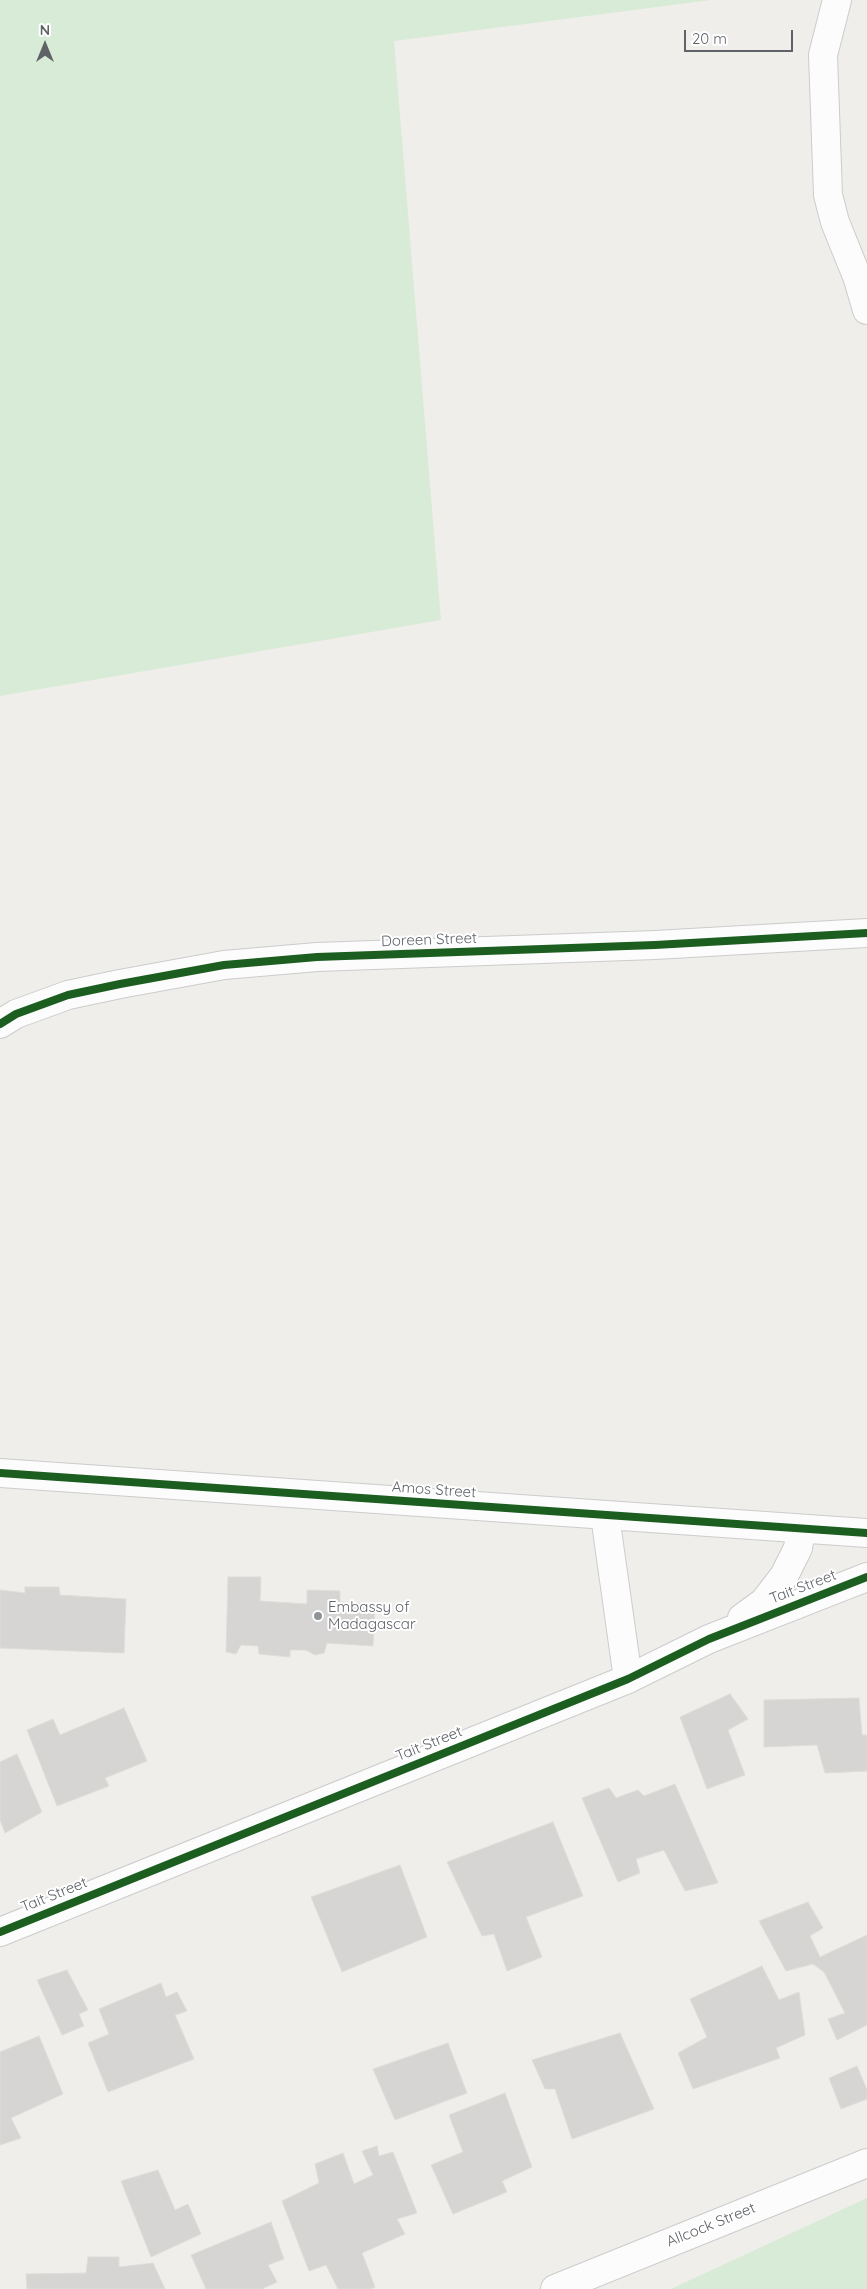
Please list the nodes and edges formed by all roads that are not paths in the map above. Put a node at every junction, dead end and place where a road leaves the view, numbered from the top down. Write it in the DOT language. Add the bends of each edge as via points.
graph roads {
  1 [pos="836,0"];
  2 [pos="867,310"];
  3 [pos="867,933"];
  4 [pos="0,1024"];
  5 [pos="0,1472"];
  6 [pos="605,1516"];
  7 [pos="801,1529"];
  8 [pos="867,1533"];
  9 [pos="867,1577"];
  10 [pos="709,1639"];
  11 [pos="628,1678"];
  12 [pos="0,1932"];
  13 [pos="867,2163"];
  14 [pos="555,2289"];
  1 -- 2 [label="street" via="823,55 828,195"];
  3 -- 4 [label="street, Doreen Street" via="654,946 317,957 224,965 68,995 16,1014"];
  5 -- 6 [label="street, Amos Street"];
  6 -- 7 [label="street, Amos Street"];
  6 -- 11 [label="street"];
  7 -- 8 [label="street, Amos Street"];
  7 -- 10 [label="street" via="793,1561 772,1593 752,1611"];
  9 -- 10 [label="street, Tait Street"];
  10 -- 11 [label="street, Tait Street"];
  11 -- 12 [label="street, Tait Street"];
  13 -- 14 [label="street, Allcock Street"];
}
